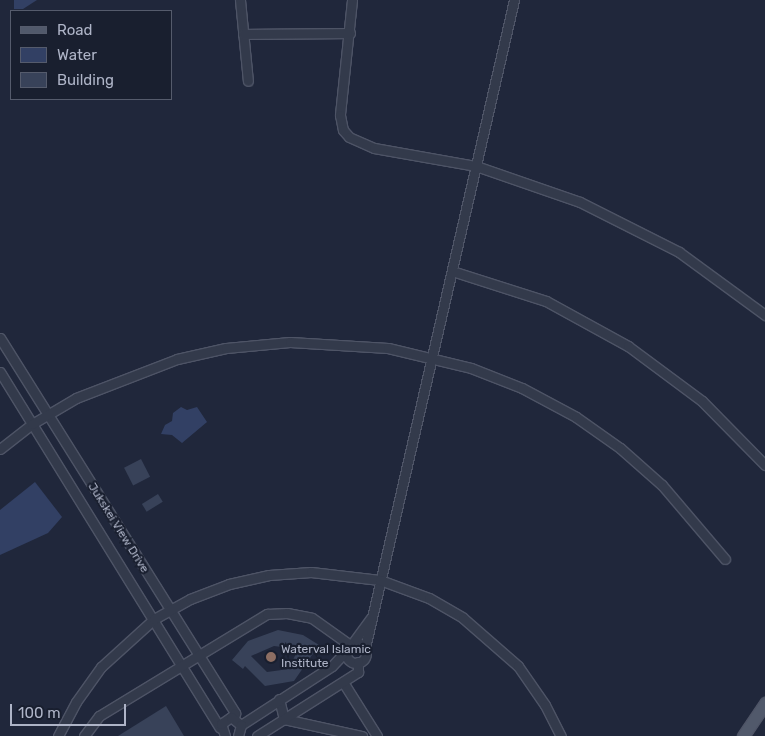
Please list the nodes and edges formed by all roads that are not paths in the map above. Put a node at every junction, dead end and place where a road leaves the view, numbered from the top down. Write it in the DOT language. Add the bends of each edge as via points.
graph roads {
  1 [pos="240,0"];
  2 [pos="352,0"];
  3 [pos="514,0"];
  4 [pos="350,33"];
  5 [pos="243,34"];
  6 [pos="248,81"];
  7 [pos="476,166"];
  8 [pos="452,270"];
  9 [pos="765,315"];
  10 [pos="0,338"];
  11 [pos="431,356"];
  12 [pos="0,372"];
  13 [pos="47,414"];
  14 [pos="32,424"];
  15 [pos="0,450"];
  16 [pos="765,465"];
  17 [pos="725,559"];
  18 [pos="380,580"];
  19 [pos="170,610"];
  20 [pos="373,616"];
  21 [pos="154,619"];
  22 [pos="365,648"];
  23 [pos="351,652"];
  24 [pos="198,655"];
  25 [pos="183,664"];
  26 [pos="343,682"];
  27 [pos="279,699"];
  28 [pos="765,703"];
  29 [pos="284,719"];
  30 [pos="239,727"];
  31 [pos="223,732"];
  32 [pos="58,736"];
  33 [pos="84,736"];
  34 [pos="257,736"];
  35 [pos="362,736"];
  36 [pos="377,736"];
  37 [pos="561,736"];
  38 [pos="743,736"];
  1 -- 5 [label="street"];
  2 -- 4 [label="street"];
  3 -- 7 [label="street"];
  4 -- 5 [label="street"];
  4 -- 7 [label="street" via="340,115 343,130 349,137 374,148"];
  5 -- 6 [label="street"];
  7 -- 8 [label="street"];
  7 -- 9 [label="street" via="545,188 646,233 698,264"];
  8 -- 11 [label="street"];
  8 -- 16 [label="street" via="546,301 621,341 702,401"];
  10 -- 13 [label="street, Jukskei View Drive"];
  11 -- 13 [label="street" via="362,344 326,342 226,348 150,368 76,398"];
  11 -- 17 [label="street" via="522,388 596,431 662,485"];
  11 -- 18 [label="street"];
  12 -- 14 [label="street, Jukskei View Drive"];
  13 -- 14 [label="street"];
  13 -- 19 [label="street, Jukskei View Drive"];
  14 -- 15 [label="street"];
  14 -- 21 [label="street, Jukskei View Drive"];
  18 -- 19 [label="street" via="331,572 268,575 211,590"];
  18 -- 20 [label="street"];
  18 -- 37 [label="street" via="440,603 492,640 532,684"];
  19 -- 21 [label="street"];
  19 -- 24 [label="street, Jukskei View Drive"];
  20 -- 22 [label="street"];
  20 -- 23 [label="street"];
  21 -- 25 [label="street, Jukskei View Drive"];
  21 -- 32 [label="street" via="101,667 76,702"];
  22 -- 23 [label="street"];
  22 -- 23 [label="street" via="364,658"];
  23 -- 24 [label="street" via="312,618 277,613 256,620"];
  23 -- 26 [label="street" via="358,672"];
  23 -- 27 [label="street"];
  24 -- 25 [label="street"];
  24 -- 30 [label="street, Jukskei View Drive" via="234,713"];
  25 -- 31 [label="street, Jukskei View Drive"];
  25 -- 33 [label="street" via="99,716"];
  26 -- 29 [label="street"];
  26 -- 36 [label="street"];
  27 -- 29 [label="street"];
  27 -- 30 [label="street"];
  28 -- 38 [label="main road"];
  29 -- 34 [label="street"];
  29 -- 35 [label="street"];
  30 -- 31 [label="street" via="225,720"];
}
